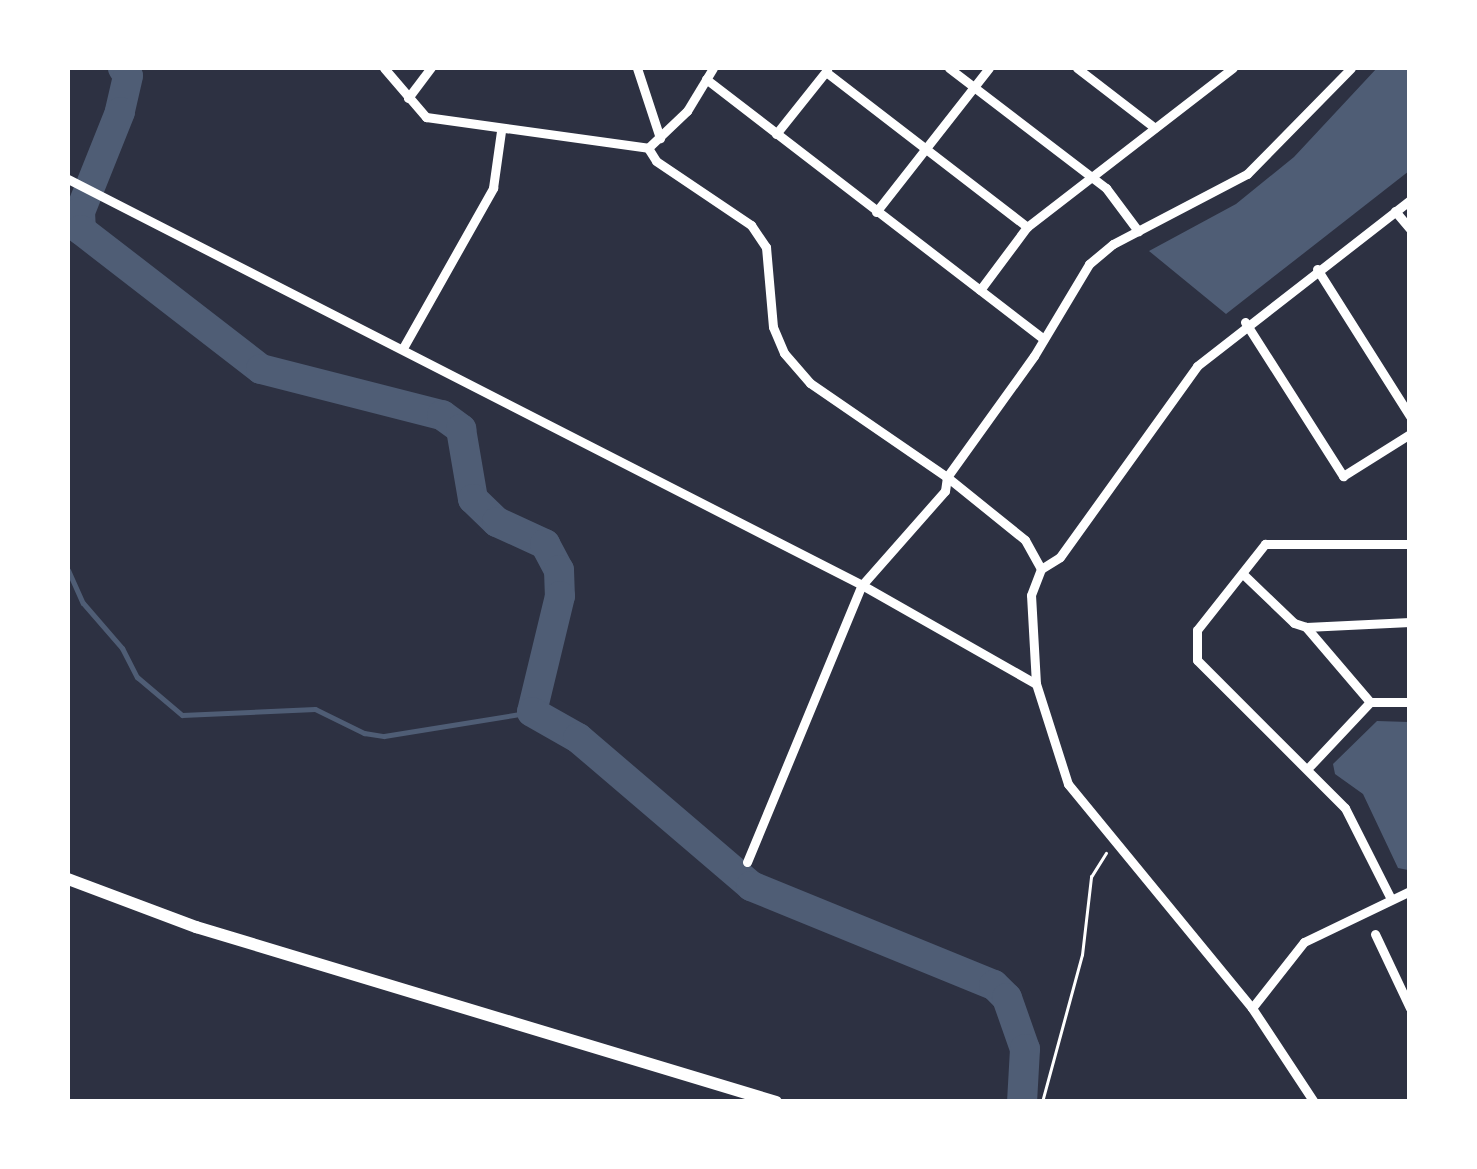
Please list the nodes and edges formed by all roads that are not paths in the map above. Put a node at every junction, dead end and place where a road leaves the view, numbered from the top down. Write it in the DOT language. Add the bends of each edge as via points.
graph roads {
  1 [pos="384,68"];
  2 [pos="431,68"];
  3 [pos="636,68"];
  4 [pos="713,68"];
  5 [pos="949,68"];
  6 [pos="988,68"];
  7 [pos="1078,68"];
  8 [pos="1233,68"];
  9 [pos="1351,68"];
  10 [pos="827,70"];
  11 [pos="706,79"];
  12 [pos="973,86"];
  13 [pos="408,98"];
  14 [pos="1155,128"];
  15 [pos="501,132"];
  16 [pos="776,134"];
  17 [pos="660,138"];
  18 [pos="648,148"];
  19 [pos="926,148"];
  20 [pos="1092,177"];
  21 [pos="68,179"];
  22 [pos="1410,200"];
  23 [pos="1395,211"];
  24 [pos="876,212"];
  25 [pos="1027,227"];
  26 [pos="1410,229"];
  27 [pos="1138,231"];
  28 [pos="1317,269"];
  29 [pos="980,290"];
  30 [pos="1245,322"];
  31 [pos="1044,340"];
  32 [pos="403,348"];
  33 [pos="1410,416"];
  34 [pos="1410,434"];
  35 [pos="947,477"];
  36 [pos="1410,544"];
  37 [pos="1041,569"];
  38 [pos="1244,575"];
  39 [pos="862,586"];
  40 [pos="1410,622"];
  41 [pos="1306,626"];
  42 [pos="1036,684"];
  43 [pos="1370,702"];
  44 [pos="1410,702"];
  45 [pos="1310,766"];
  46 [pos="747,862"];
  47 [pos="68,879"];
  48 [pos="1410,891"];
  49 [pos="1391,899"];
  50 [pos="1375,934"];
  51 [pos="1252,1008"];
  52 [pos="1410,1008"];
  53 [pos="743,1096"];
  54 [pos="776,1102"];
  55 [pos="1314,1102"];
  1 -- 13 [label="street"];
  2 -- 13 [label="street"];
  3 -- 17 [label="street"];
  4 -- 11 [label="street"];
  5 -- 12 [label="street"];
  6 -- 12 [label="street"];
  7 -- 14 [label="street"];
  8 -- 14 [label="street"];
  9 -- 27 [label="street" via="1247,174"];
  10 -- 16 [label="street"];
  10 -- 19 [label="street"];
  11 -- 16 [label="street"];
  11 -- 17 [label="street"];
  12 -- 19 [label="street"];
  12 -- 20 [label="street"];
  13 -- 15 [label="street" via="426,117"];
  14 -- 20 [label="street"];
  15 -- 18 [label="street"];
  15 -- 32 [label="street" via="492,188"];
  16 -- 24 [label="street"];
  17 -- 18 [label="street"];
  18 -- 35 [label="street" via="752,225 766,248 773,328 810,383"];
  19 -- 24 [label="street"];
  19 -- 25 [label="street"];
  20 -- 25 [label="street"];
  20 -- 27 [label="street"];
  21 -- 32 [label="street"];
  22 -- 23 [label="street"];
  23 -- 26 [label="street"];
  23 -- 28 [label="street"];
  24 -- 29 [label="street"];
  25 -- 29 [label="street"];
  27 -- 31 [label="street" via="1094,257"];
  28 -- 30 [label="street"];
  28 -- 33 [label="street"];
  29 -- 31 [label="street"];
  30 -- 34 [label="street" via="1343,476"];
  30 -- 37 [label="street" via="1197,366 1060,557"];
  31 -- 35 [label="street"];
  32 -- 39 [label="street"];
  35 -- 37 [label="street" via="1025,540"];
  35 -- 39 [label="street" via="945,491"];
  36 -- 38 [label="street" via="1265,544"];
  37 -- 42 [label="street" via="1032,594"];
  38 -- 41 [label="street" via="1294,623"];
  38 -- 45 [label="street" via="1197,630 1197,660 1292,758"];
  39 -- 42 [label="street"];
  39 -- 46 [label="street"];
  40 -- 41 [label="street"];
  41 -- 43 [label="street"];
  42 -- 51 [label="street" via="1068,784"];
  43 -- 44 [label="street"];
  43 -- 45 [label="street"];
  45 -- 49 [label="street" via="1345,808"];
  47 -- 53 [label="main road" via="196,927"];
  48 -- 49 [label="street"];
  49 -- 51 [label="street" via="1304,942"];
  50 -- 52 [label="street"];
  51 -- 55 [label="street"];
  53 -- 54 [label="main road"];
}
